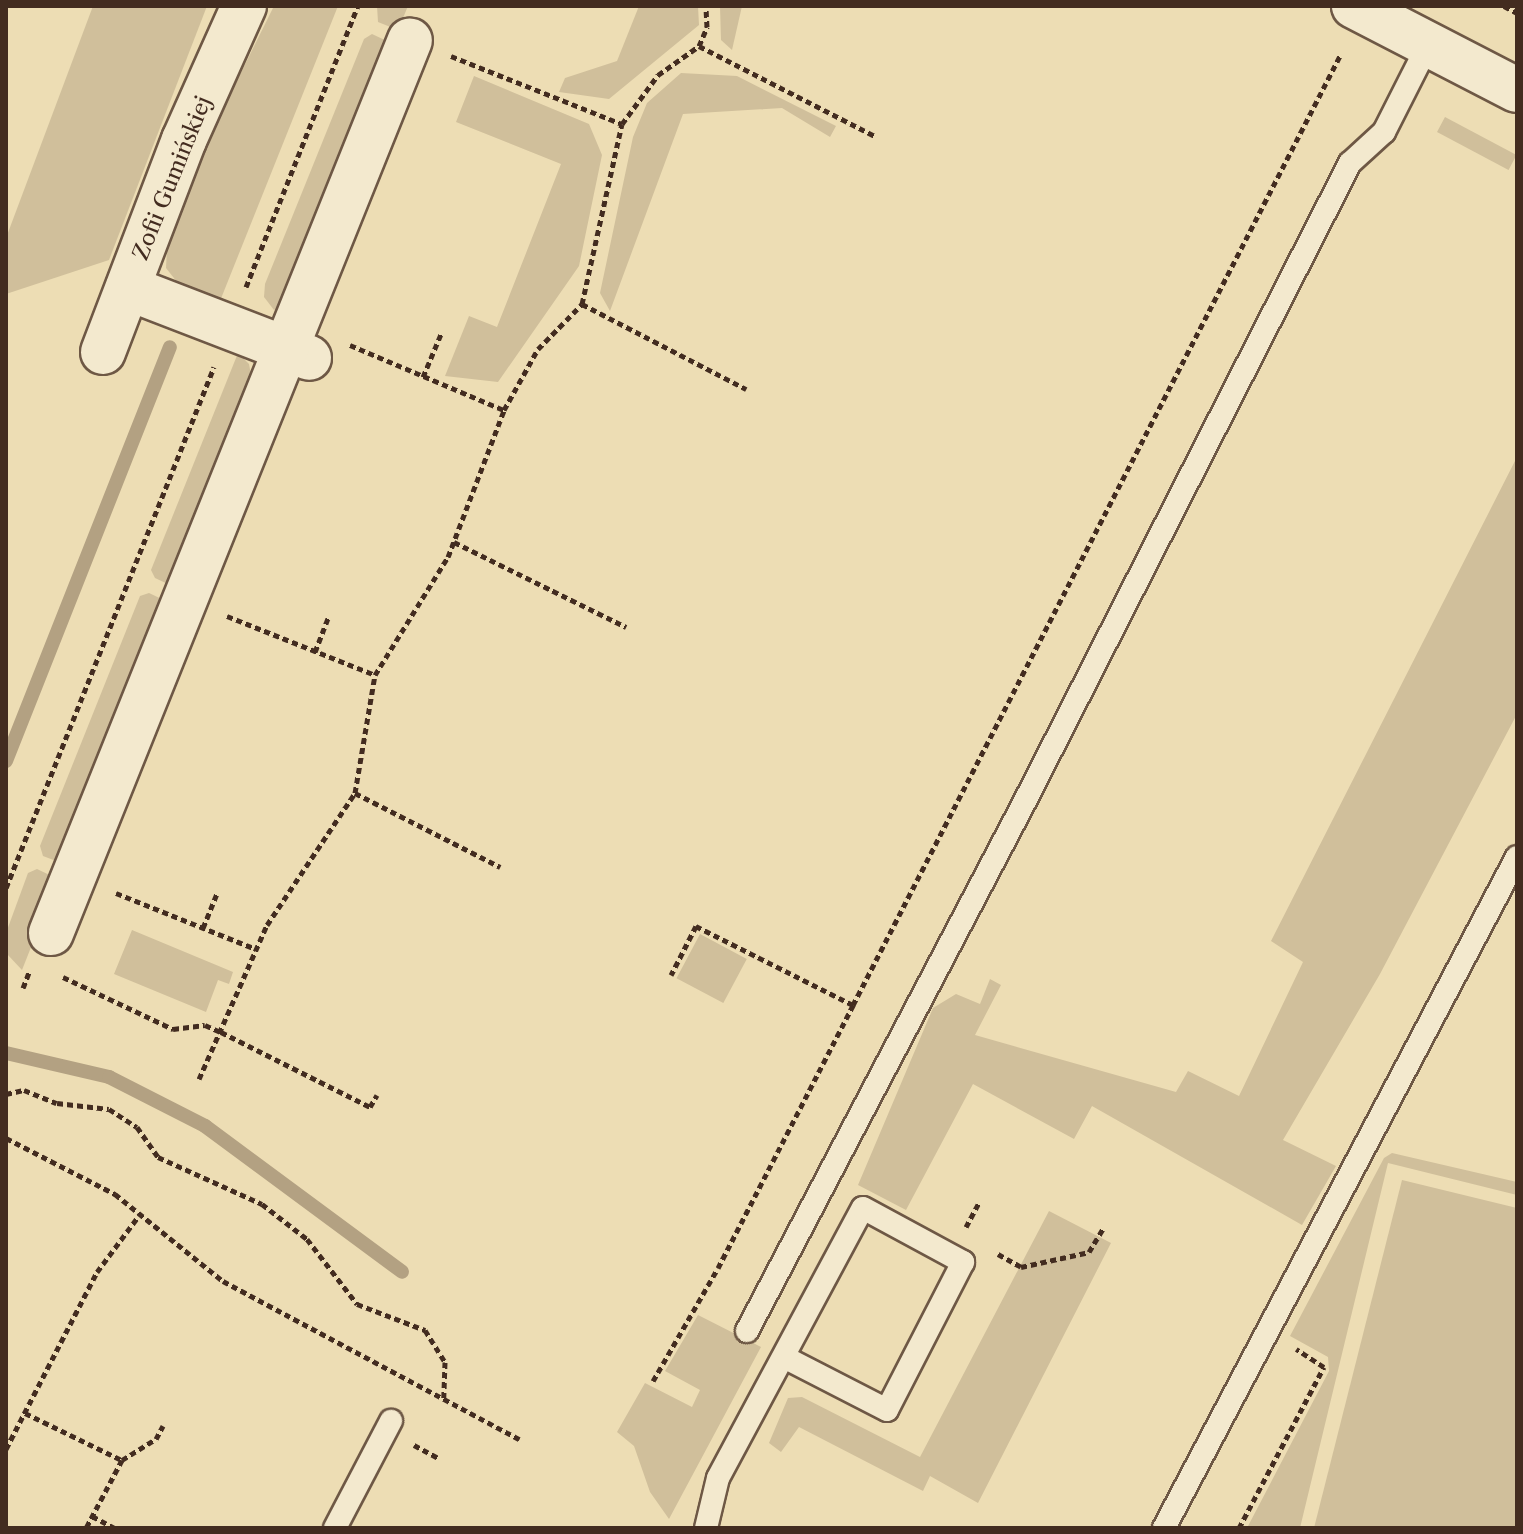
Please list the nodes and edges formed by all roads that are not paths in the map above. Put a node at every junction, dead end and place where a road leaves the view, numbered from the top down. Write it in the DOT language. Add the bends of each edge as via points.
graph roads {
  1 [pos="244,6"];
  2 [pos="1354,6"];
  3 [pos="410,40"];
  4 [pos="1428,45"];
  5 [pos="1517,90"];
  6 [pos="128,288"];
  7 [pos="103,352"];
  8 [pos="297,354"];
  9 [pos="1517,857"];
  10 [pos="49,952"];
  11 [pos="747,1331"];
  12 [pos="784,1357"];
  13 [pos="391,1421"];
  14 [pos="335,1528"];
  15 [pos="706,1528"];
  16 [pos="1164,1528"];
  1 -- 6 [label="street, Zofii Gumińskiej" via="184,140"];
  2 -- 4 [label="street"];
  3 -- 8 [label="street"];
  4 -- 5 [label="street"];
  4 -- 11 [label="lane" via="1384,132 1350,163"];
  6 -- 7 [label="street, Zofii Gumińskiej"];
  6 -- 8 [label="street"];
  8 -- 10 [label="street"];
  9 -- 16 [label="lane"];
  12 -- 12 [label="lane" via="863,1208 963,1262 887,1410"];
  12 -- 15 [label="lane" via="718,1478"];
  13 -- 14 [label="lane"];
}
